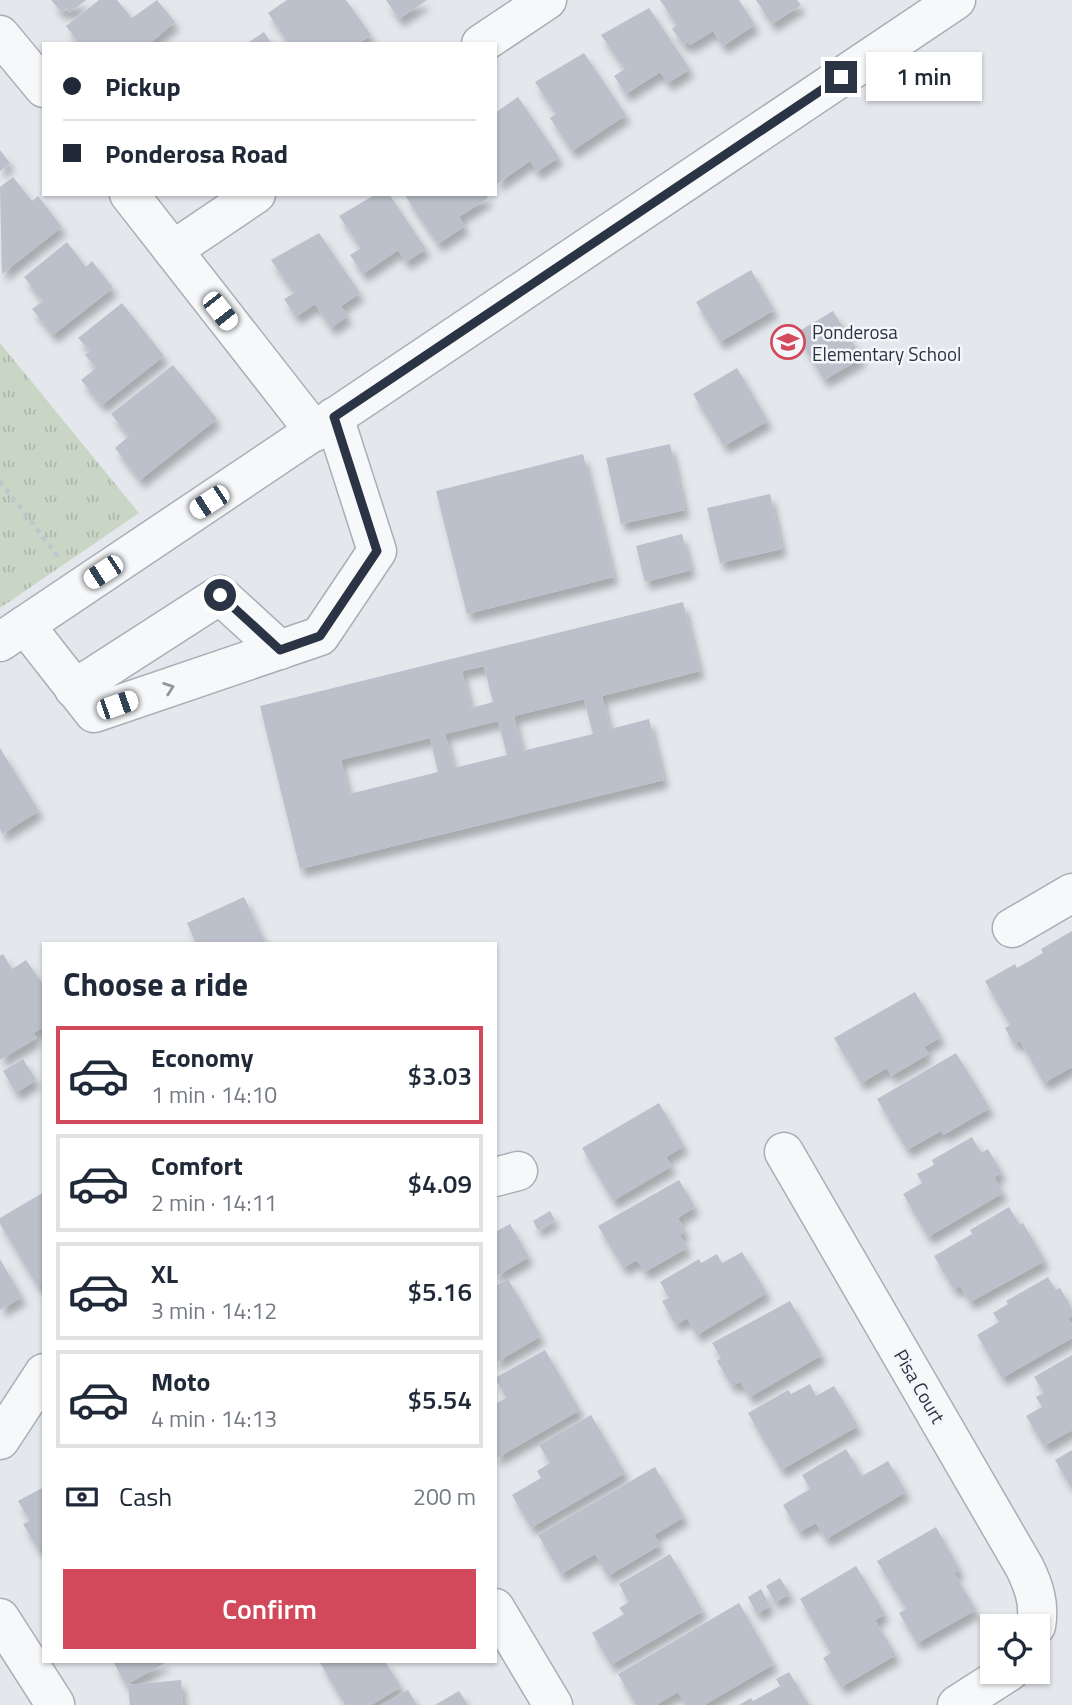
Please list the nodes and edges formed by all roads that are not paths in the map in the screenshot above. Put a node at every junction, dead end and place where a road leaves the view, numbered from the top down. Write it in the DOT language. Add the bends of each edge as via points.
graph roads {
  1 [pos="547,0"];
  2 [pos="956,0"];
  3 [pos="0,35"];
  4 [pos="484,42"];
  5 [pos="42,86"];
  6 [pos="131,196"];
  7 [pos="253,196"];
  8 [pos="173,250"];
  9 [pos="325,425"];
  10 [pos="12,634"];
  11 [pos="280,650"];
  12 [pos="74,689"];
  13 [pos="1072,893"];
  14 [pos="1012,928"];
  15 [pos="784,1152"];
  16 [pos="42,1376"];
  17 [pos="0,1440"];
  18 [pos="497,1611"];
  19 [pos="1038,1614"];
  20 [pos="0,1618"];
  21 [pos="990,1684"];
  22 [pos="55,1704"];
  23 [pos="553,1705"];
  24 [pos="957,1705"];
  1 -- 4 [label="street"];
  2 -- 9 [label="street"];
  3 -- 5 [label="street"];
  6 -- 8 [label="street"];
  7 -- 8 [label="street"];
  8 -- 9 [label="street"];
  9 -- 10 [label="street"];
  9 -- 11 [label="street" via="377,551 320,636"];
  10 -- 12 [label="street"];
  12 -- 11 [label="street, one-way" via="94,713"];
  11 -- 12 [label="street" via="220,595"];
  13 -- 14 [label="street"];
  15 -- 19 [label="street, Pisa Court" via="1025,1568 1035,1590"];
  16 -- 17 [label="street"];
  18 -- 23 [label="street"];
  20 -- 22 [label="street"];
  21 -- 24 [label="street"];
}
